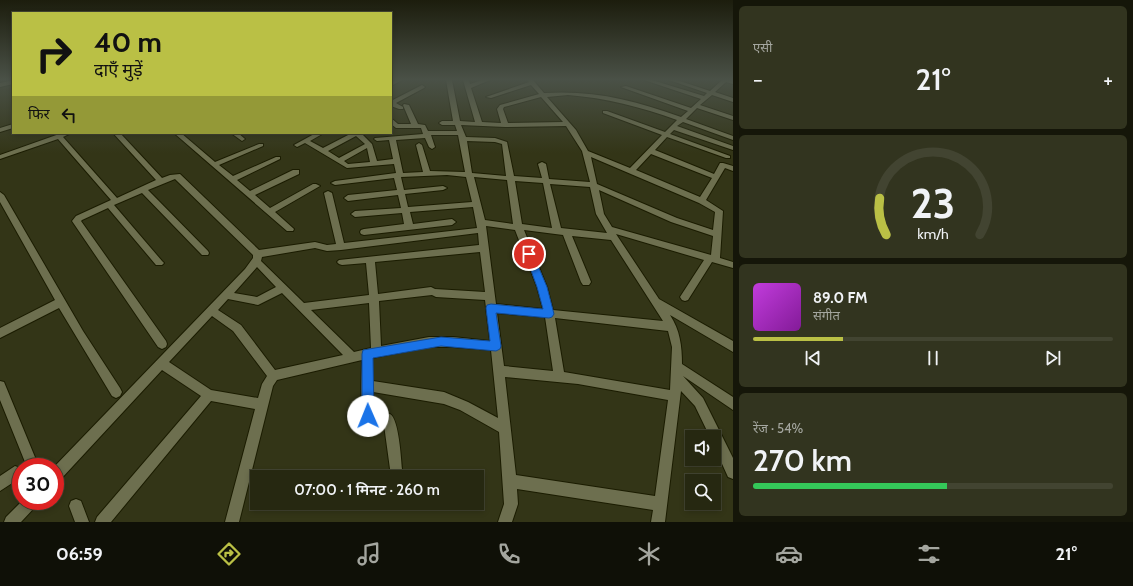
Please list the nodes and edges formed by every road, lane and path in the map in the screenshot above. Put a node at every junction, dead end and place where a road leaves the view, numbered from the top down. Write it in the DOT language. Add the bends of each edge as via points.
graph roads {
  1 [pos="393,104"];
  2 [pos="454,104"];
  3 [pos="473,104"];
  4 [pos="509,104"];
  5 [pos="550,104"];
  6 [pos="634,104"];
  7 [pos="682,104"];
  8 [pos="698,104"];
  9 [pos="694,108"];
  10 [pos="605,112"];
  11 [pos="732,116"];
  12 [pos="681,120"];
  13 [pos="392,121"];
  14 [pos="442,123"];
  15 [pos="457,123"];
  16 [pos="479,124"];
  17 [pos="568,124"];
  18 [pos="415,125"];
  19 [pos="506,125"];
  20 [pos="12,126"];
  21 [pos="673,127"];
  22 [pos="0,130"];
  23 [pos="493,132"];
  24 [pos="65,134"];
  25 [pos="117,134"];
  26 [pos="178,134"];
  27 [pos="235,134"];
  28 [pos="319,134"];
  29 [pos="355,134"];
  30 [pos="358,134"];
  31 [pos="427,135"];
  32 [pos="666,135"];
  33 [pos="59,136"];
  34 [pos="461,136"];
  35 [pos="392,138"];
  36 [pos="733,138"];
  37 [pos="242,139"];
  38 [pos="377,139"];
  39 [pos="306,140"];
  40 [pos="369,144"];
  41 [pos="261,145"];
  42 [pos="297,145"];
  43 [pos="419,145"];
  44 [pos="432,147"];
  45 [pos="323,151"];
  46 [pos="650,151"];
  47 [pos="585,152"];
  48 [pos="732,152"];
  49 [pos="0,157"];
  50 [pos="278,158"];
  51 [pos="339,161"];
  52 [pos="398,161"];
  53 [pos="374,164"];
  54 [pos="542,164"];
  55 [pos="214,165"];
  56 [pos="723,165"];
  57 [pos="733,169"];
  58 [pos="632,170"];
  59 [pos="296,172"];
  60 [pos="427,174"];
  61 [pos="469,174"];
  62 [pos="399,175"];
  63 [pos="511,177"];
  64 [pos="716,177"];
  65 [pos="231,180"];
  66 [pos="161,181"];
  67 [pos="546,181"];
  68 [pos="335,183"];
  69 [pos="594,185"];
  70 [pos="316,186"];
  71 [pos="443,188"];
  72 [pos="143,189"];
  73 [pos="402,192"];
  74 [pos="328,193"];
  75 [pos="0,195"];
  76 [pos="249,195"];
  77 [pos="348,198"];
  78 [pos="702,201"];
  79 [pos="112,202"];
  80 [pos="476,204"];
  81 [pos="405,209"];
  82 [pos="269,212"];
  83 [pos="355,214"];
  84 [pos="452,222"];
  85 [pos="409,226"];
  86 [pos="481,226"];
  87 [pos="518,227"];
  88 [pos="290,229"];
  89 [pos="364,232"];
  90 [pos="561,232"];
  91 [pos="610,233"];
  92 [pos="717,234"];
  93 [pos="340,247"];
  94 [pos="483,248"];
  95 [pos="205,253"];
  96 [pos="257,258"];
  97 [pos="713,259"];
  98 [pos="370,260"];
  99 [pos="342,262"];
  100 [pos="159,263"];
  101 [pos="733,265"];
  102 [pos="586,282"];
  103 [pos="283,288"];
  104 [pos="227,295"];
  105 [pos="489,296"];
  106 [pos="374,297"];
  107 [pos="685,297"];
  108 [pos="61,302"];
  109 [pos="656,302"];
  110 [pos="302,307"];
  111 [pos="491,308"];
  112 [pos="212,312"];
  113 [pos="549,314"];
  114 [pos="672,327"];
  115 [pos="0,333"];
  116 [pos="162,344"];
  117 [pos="496,346"];
  118 [pos="733,347"];
  119 [pos="371,353"];
  120 [pos="352,358"];
  121 [pos="162,364"];
  122 [pos="678,367"];
  123 [pos="499,370"];
  124 [pos="274,376"];
  125 [pos="559,376"];
  126 [pos="677,379"];
  127 [pos="0,386"];
  128 [pos="367,386"];
  129 [pos="116,392"];
  130 [pos="209,395"];
  131 [pos="675,396"];
  132 [pos="733,404"];
  133 [pos="263,405"];
  134 [pos="505,430"];
  135 [pos="29,458"];
  136 [pos="64,466"];
  137 [pos="396,468"];
  138 [pos="733,472"];
  139 [pos="12,475"];
  140 [pos="510,481"];
  141 [pos="0,484"];
  142 [pos="660,504"];
  143 [pos="76,506"];
  144 [pos="22,510"];
  145 [pos="11,522"];
  146 [pos="82,522"];
  147 [pos="102,522"];
  148 [pos="232,522"];
  149 [pos="505,522"];
  150 [pos="658,522"];
  1 -- 18 [label="street" via="404,107"];
  2 -- 15 [label="street"];
  3 -- 16 [label="street"];
  4 -- 19 [label="street" via="500,107"];
  5 -- 17 [label="street"];
  6 -- 12 [label="street"];
  7 -- 9 [label="street"];
  8 -- 9 [label="street"];
  9 -- 11 [label="street"];
  9 -- 12 [label="street"];
  10 -- 32 [label="street"];
  12 -- 21 [label="street"];
  12 -- 36 [label="street"];
  13 -- 18 [label="street" via="396,126"];
  14 -- 15 [label="street"];
  15 -- 16 [label="street"];
  15 -- 34 [label="street"];
  16 -- 23 [label="street"];
  17 -- 19 [label="street"];
  17 -- 47 [label="street"];
  18 -- 31 [label="street" via="423,126"];
  19 -- 23 [label="street"];
  20 -- 22 [label="street"];
  21 -- 32 [label="street"];
  21 -- 48 [label="street"];
  23 -- 34 [label="street"];
  23 -- 63 [label="street" via="505,143"];
  24 -- 33 [label="street"];
  25 -- 66 [label="street"];
  26 -- 55 [label="street"];
  27 -- 37 [label="street"];
  28 -- 39 [label="street"];
  29 -- 45 [label="street"];
  30 -- 40 [label="street"];
  31 -- 34 [label="street"];
  31 -- 35 [label="street"];
  31 -- 44 [label="street"];
  32 -- 46 [label="street"];
  32 -- 48 [label="street"];
  33 -- 49 [label="street"];
  33 -- 79 [label="street"];
  34 -- 61 [label="street"];
  35 -- 38 [label="street"];
  35 -- 52 [label="street"];
  39 -- 42 [label="street"];
  39 -- 45 [label="street"];
  40 -- 51 [label="street"];
  40 -- 53 [label="street"];
  41 -- 55 [label="street"];
  43 -- 60 [label="street"];
  45 -- 51 [label="street"];
  46 -- 58 [label="street"];
  46 -- 64 [label="street"];
  47 -- 58 [label="street"];
  47 -- 69 [label="street"];
  48 -- 56 [label="street"];
  50 -- 65 [label="street"];
  51 -- 53 [label="street" via="349,166"];
  52 -- 53 [label="street"];
  52 -- 62 [label="street"];
  54 -- 67 [label="street"];
  55 -- 65 [label="street"];
  56 -- 57 [label="street"];
  56 -- 64 [label="street"];
  58 -- 78 [label="street"];
  59 -- 76 [label="street"];
  60 -- 61 [label="street"];
  60 -- 62 [label="street"];
  61 -- 63 [label="street"];
  61 -- 80 [label="street"];
  62 -- 68 [label="street"];
  62 -- 73 [label="street"];
  63 -- 67 [label="street"];
  63 -- 87 [label="street"];
  64 -- 78 [label="street"];
  65 -- 76 [label="street"];
  66 -- 72 [label="street"];
  66 -- 96 [label="street" via="178,177"];
  67 -- 69 [label="street"];
  67 -- 90 [label="street"];
  69 -- 91 [label="street" via="600,214"];
  69 -- 92 [label="street" via="674,220"];
  70 -- 82 [label="street"];
  71 -- 73 [label="street"];
  72 -- 79 [label="street"];
  72 -- 95 [label="street"];
  73 -- 77 [label="street"];
  73 -- 81 [label="street"];
  74 -- 93 [label="street"];
  75 -- 108 [label="street"];
  76 -- 82 [label="street"];
  78 -- 92 [label="street" via="719,211"];
  79 -- 100 [label="street"];
  79 -- 116 [label="street" via="79,218 76,224"];
  80 -- 81 [label="street"];
  80 -- 86 [label="street"];
  81 -- 83 [label="street"];
  81 -- 85 [label="street"];
  82 -- 88 [label="street"];
  84 -- 85 [label="street"];
  85 -- 89 [label="street"];
  86 -- 87 [label="street"];
  86 -- 93 [label="street"];
  86 -- 94 [label="street"];
  87 -- 90 [label="street"];
  87 -- 113 [label="street" via="535,267"];
  90 -- 91 [label="street"];
  90 -- 102 [label="street"];
  91 -- 97 [label="street"];
  91 -- 109 [label="street"];
  92 -- 97 [label="street"];
  93 -- 96 [label="street" via="326,248 315,245"];
  94 -- 98 [label="street"];
  94 -- 105 [label="street"];
  96 -- 103 [label="street"];
  96 -- 104 [label="street"];
  97 -- 101 [label="street"];
  97 -- 107 [label="street"];
  98 -- 99 [label="street"];
  98 -- 106 [label="street"];
  103 -- 104 [label="street" via="258,301"];
  103 -- 110 [label="street"];
  104 -- 112 [label="street"];
  105 -- 106 [label="street" via="434,292"];
  105 -- 111 [label="street"];
  106 -- 110 [label="street"];
  106 -- 119 [label="street"];
  108 -- 115 [label="street"];
  108 -- 129 [label="street"];
  109 -- 114 [label="street"];
  109 -- 118 [label="street"];
  110 -- 120 [label="street"];
  111 -- 113 [label="street"];
  111 -- 117 [label="street"];
  112 -- 121 [label="street"];
  112 -- 124 [label="street" via="237,328"];
  113 -- 114 [label="street"];
  113 -- 125 [label="street"];
  114 -- 122 [label="street"];
  117 -- 119 [label="street" via="441,341"];
  117 -- 123 [label="street"];
  119 -- 120 [label="street"];
  119 -- 128 [label="street"];
  120 -- 124 [label="street"];
  121 -- 130 [label="street"];
  121 -- 136 [label="street"];
  122 -- 126 [label="street"];
  122 -- 132 [label="street"];
  123 -- 125 [label="street"];
  123 -- 134 [label="street"];
  124 -- 133 [label="street" via="268,384"];
  125 -- 131 [label="street"];
  126 -- 131 [label="street"];
  126 -- 138 [label="street" via="699,402"];
  127 -- 135 [label="street"];
  128 -- 134 [label="street" via="444,398 464,406"];
  128 -- 137 [label="street" via="368,416 371,420 387,419 390,422"];
  130 -- 133 [label="street"];
  130 -- 147 [label="street"];
  131 -- 142 [label="street"];
  133 -- 148 [label="street"];
  134 -- 140 [label="street"];
  139 -- 141 [label="street"];
  140 -- 142 [label="street"];
  140 -- 149 [label="street" via="510,509"];
  142 -- 150 [label="street"];
  143 -- 146 [label="street"];
  144 -- 145 [label="street"];
}
